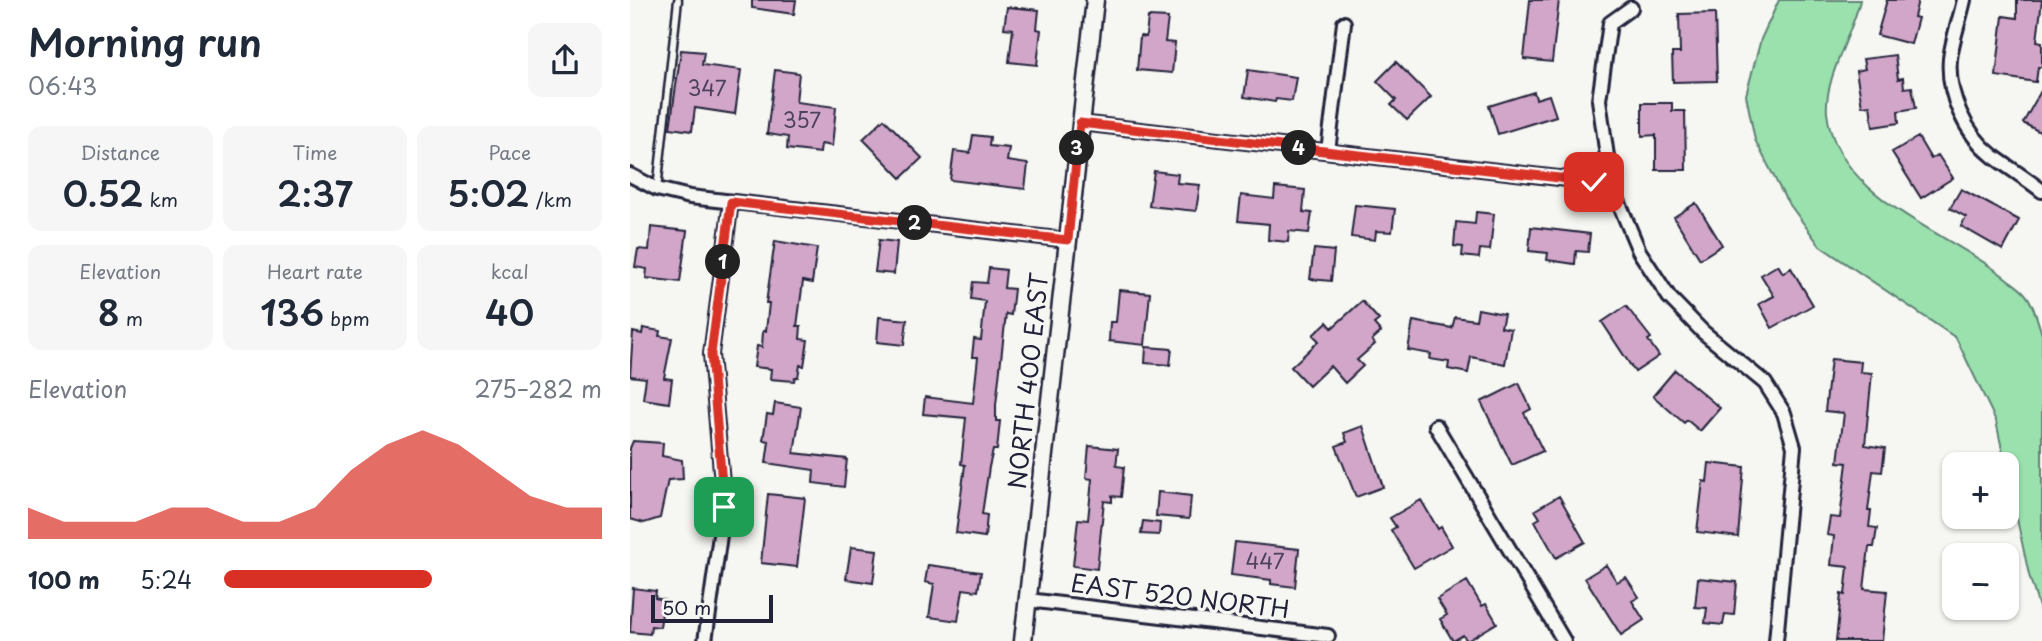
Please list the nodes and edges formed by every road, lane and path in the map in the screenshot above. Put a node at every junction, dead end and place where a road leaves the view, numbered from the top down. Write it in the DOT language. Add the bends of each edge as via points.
graph roads {
  1 [pos="678,0"];
  2 [pos="1095,0"];
  3 [pos="1964,0"];
  4 [pos="1631,8"];
  5 [pos="1344,23"];
  6 [pos="1080,123"];
  7 [pos="1328,151"];
  8 [pos="630,175"];
  9 [pos="1611,184"];
  10 [pos="657,189"];
  11 [pos="2042,191"];
  12 [pos="731,202"];
  13 [pos="1068,240"];
  14 [pos="1436,426"];
  15 [pos="1028,600"];
  16 [pos="1328,636"];
  17 [pos="705,641"];
  18 [pos="1023,641"];
  19 [pos="1564,641"];
  20 [pos="1776,641"];
  1 -- 10 [label="lane"];
  2 -- 6 [label="street, NORTH 400 EAST"];
  3 -- 11 [label="street" via="1950,59 1959,111 1972,135 1992,156"];
  4 -- 9 [label="street" via="1609,23 1600,100"];
  5 -- 7 [label="street"];
  6 -- 7 [label="street"];
  6 -- 13 [label="street, NORTH 400 EAST"];
  7 -- 9 [label="street"];
  8 -- 10 [label="street"];
  9 -- 20 [label="street" via="1639,251 1669,297 1765,383 1784,413 1794,447"];
  10 -- 12 [label="street"];
  12 -- 13 [label="street"];
  12 -- 17 [label="street" via="711,354 724,507"];
  13 -- 15 [label="street, NORTH 400 EAST"];
  14 -- 19 [label="street"];
  15 -- 16 [label="street, EAST 520 NORTH"];
  15 -- 18 [label="street, NORTH 400 EAST"];
}
